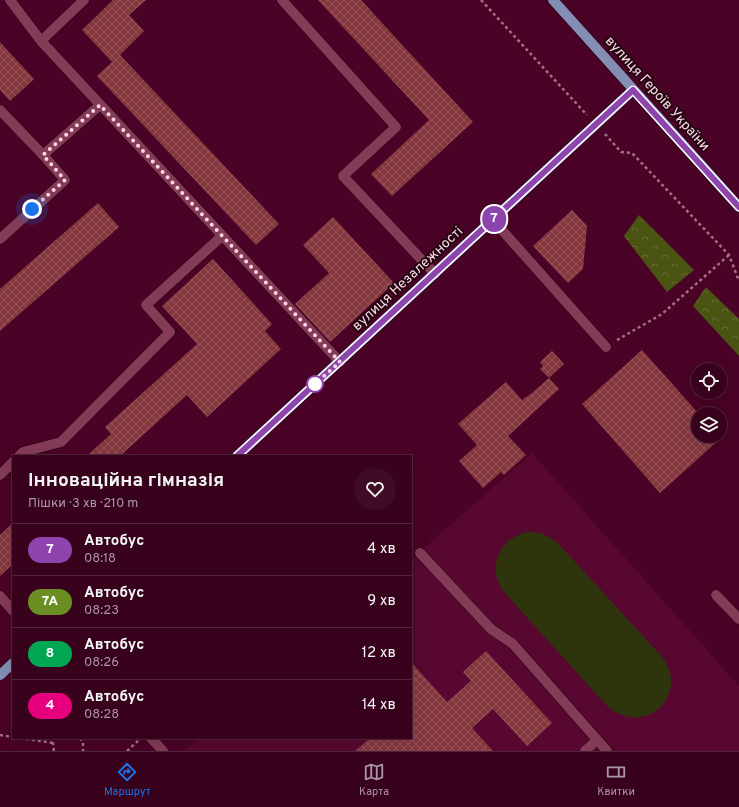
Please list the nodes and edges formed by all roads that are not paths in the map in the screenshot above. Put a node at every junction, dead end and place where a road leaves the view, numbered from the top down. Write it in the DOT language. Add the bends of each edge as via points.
graph roads {
  1 [pos="10,0"];
  2 [pos="84,0"];
  3 [pos="282,0"];
  4 [pos="553,0"];
  5 [pos="41,41"];
  6 [pos="633,90"];
  7 [pos="100,105"];
  8 [pos="0,110"];
  9 [pos="43,155"];
  10 [pos="739,207"];
  11 [pos="493,220"];
  12 [pos="222,236"];
  13 [pos="0,239"];
  14 [pos="435,274"];
  15 [pos="606,347"];
  16 [pos="340,362"];
  17 [pos="20,455"];
  18 [pos="239,455"];
  19 [pos="12,463"];
  20 [pos="0,475"];
  21 [pos="420,553"];
  22 [pos="716,595"];
  23 [pos="0,596"];
  24 [pos="12,610"];
  25 [pos="739,619"];
  26 [pos="12,664"];
  27 [pos="0,675"];
  28 [pos="152,739"];
  29 [pos="597,740"];
  30 [pos="163,751"];
  31 [pos="585,751"];
  32 [pos="607,751"];
  1 -- 5 [label="lane"];
  2 -- 5 [label="lane"];
  3 -- 14 [label="lane" via="396,127 343,176"];
  4 -- 6 [label="main road, вулиця Героїв України"];
  5 -- 7 [label="lane"];
  6 -- 10 [label="main road, вулиця Героїв України"];
  6 -- 11 [label="main road, вулиця Незалежності"];
  7 -- 9 [label="lane"];
  7 -- 12 [label="lane"];
  8 -- 9 [label="lane"];
  9 -- 13 [label="lane" via="65,180"];
  11 -- 14 [label="main road, вулиця Незалежності"];
  11 -- 15 [label="lane"];
  12 -- 16 [label="lane"];
  12 -- 17 [label="lane" via="146,305 170,332 61,442"];
  14 -- 16 [label="main road, вулиця Незалежності"];
  16 -- 18 [label="main road, вулиця Незалежності"];
  19 -- 20 [label="lane"];
  21 -- 29 [label="lane" via="491,629 513,644"];
  22 -- 25 [label="lane"];
  23 -- 24 [label="lane"];
  26 -- 27 [label="main road"];
  28 -- 30 [label="lane"];
  29 -- 31 [label="lane"];
  29 -- 32 [label="lane"];
}
